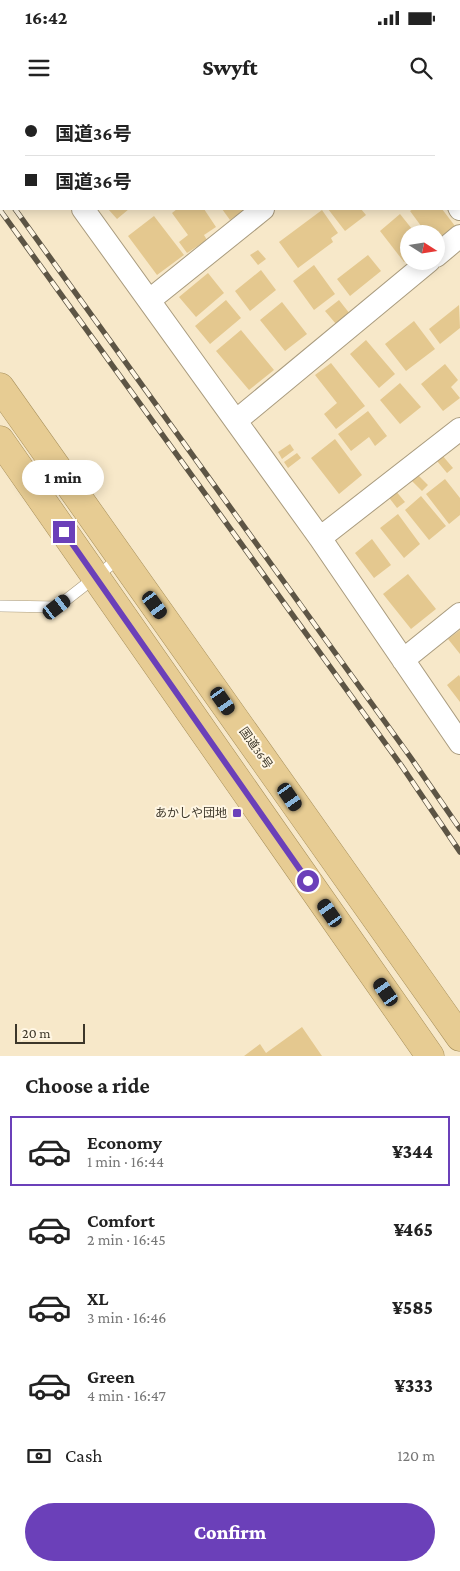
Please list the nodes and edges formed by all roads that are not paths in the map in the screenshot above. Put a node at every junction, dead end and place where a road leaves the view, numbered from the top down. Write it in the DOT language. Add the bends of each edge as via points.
graph roads {
  1 [pos="84,210"];
  2 [pos="261,210"];
  3 [pos="460,236"];
  4 [pos="445,248"];
  5 [pos="418,270"];
  6 [pos="151,300"];
  7 [pos="0,386"];
  8 [pos="237,420"];
  9 [pos="460,429"];
  10 [pos="0,440"];
  11 [pos="320,538"];
  12 [pos="121,557"];
  13 [pos="97,578"];
  14 [pos="0,606"];
  15 [pos="460,614"];
  16 [pos="403,660"];
  17 [pos="460,743"];
  18 [pos="460,1037"];
  19 [pos="430,1056"];
  1 -- 6 [label="street"];
  2 -- 6 [label="street"];
  3 -- 4 [label="street"];
  5 -- 8 [label="street"];
  6 -- 8 [label="street"];
  7 -- 12 [label="highway, 国道36号"];
  8 -- 11 [label="street"];
  9 -- 11 [label="street"];
  10 -- 13 [label="highway"];
  11 -- 16 [label="street"];
  12 -- 13 [label="lane"];
  12 -- 18 [label="highway, 国道36号"];
  13 -- 14 [label="lane" via="57,607"];
  13 -- 19 [label="highway"];
  15 -- 16 [label="street"];
  16 -- 17 [label="street"];
}
